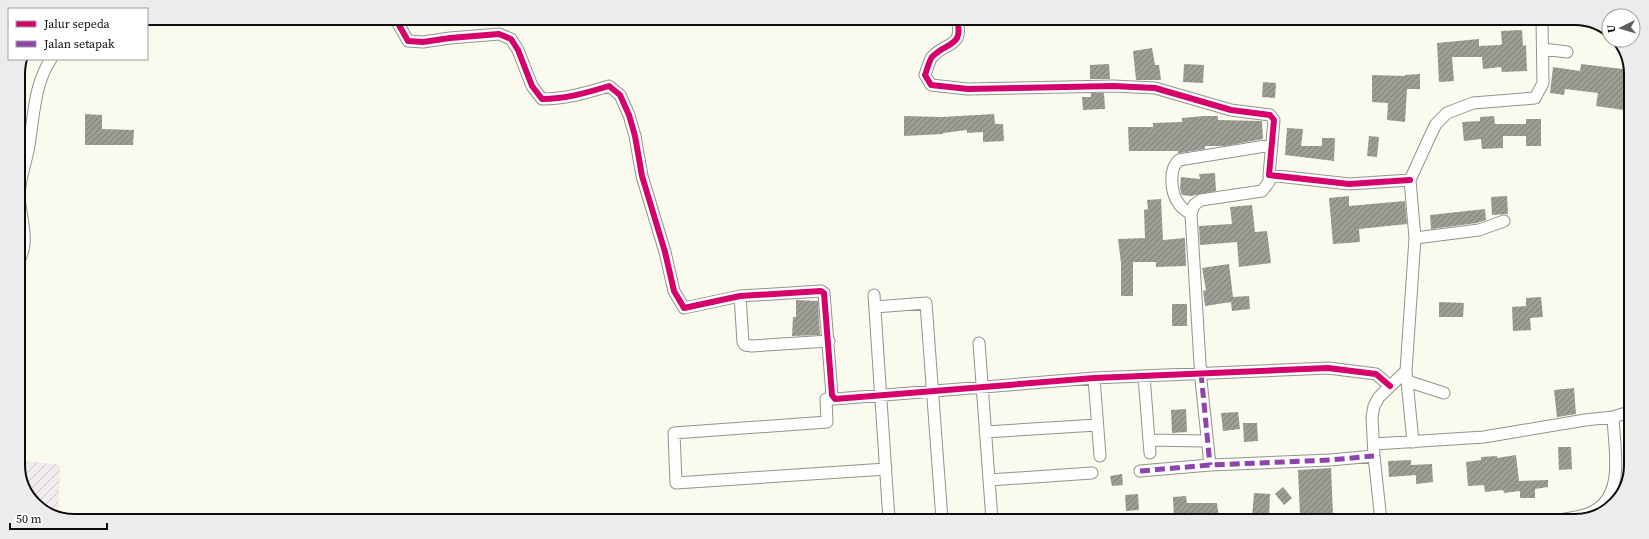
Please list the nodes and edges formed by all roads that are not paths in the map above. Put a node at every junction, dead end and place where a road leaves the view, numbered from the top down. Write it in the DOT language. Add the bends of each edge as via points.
graph roads {
  1 [pos="399,25"];
  2 [pos="958,25"];
  3 [pos="1542,25"];
  4 [pos="1543,49"];
  5 [pos="1567,52"];
  6 [pos="50,60"];
  7 [pos="1272,145"];
  8 [pos="25,159"];
  9 [pos="1269,175"];
  10 [pos="1410,180"];
  11 [pos="1191,214"];
  12 [pos="1504,221"];
  13 [pos="1415,238"];
  14 [pos="874,295"];
  15 [pos="740,296"];
  16 [pos="875,307"];
  17 [pos="829,341"];
  18 [pos="979,343"];
  19 [pos="1201,373"];
  20 [pos="1144,376"];
  21 [pos="1406,376"];
  22 [pos="1094,378"];
  23 [pos="1390,386"];
  24 [pos="981,387"];
  25 [pos="934,391"];
  26 [pos="1444,393"];
  27 [pos="882,396"];
  28 [pos="835,399"];
  29 [pos="1624,414"];
  30 [pos="1613,417"];
  31 [pos="1097,425"];
  32 [pos="985,432"];
  33 [pos="1149,440"];
  34 [pos="1204,441"];
  35 [pos="1413,442"];
  36 [pos="1374,444"];
  37 [pos="1150,452"];
  38 [pos="1100,456"];
  39 [pos="1374,456"];
  40 [pos="1210,464"];
  41 [pos="886,469"];
  42 [pos="1140,471"];
  43 [pos="1092,473"];
  44 [pos="989,480"];
  45 [pos="1595,510"];
  46 [pos="889,514"];
  47 [pos="942,514"];
  48 [pos="992,514"];
  49 [pos="1380,514"];
  1 -- 15 [label="street" via="408,40 422,42 499,34 511,39 532,86 542,98 579,95 609,86 620,95 635,136 642,176 678,299 684,308"];
  2 -- 7 [label="street" via="958,40 932,57 925,75 931,85 968,89 1112,86 1155,88 1231,110 1268,114 1274,120"];
  3 -- 4 [label="street"];
  4 -- 5 [label="street"];
  4 -- 10 [label="street" via="1543,83 1535,98 1473,103 1447,113 1436,124"];
  6 -- 8 [label="street" via="42,74 36,96"];
  7 -- 9 [label="street"];
  7 -- 11 [label="street" via="1179,160 1174,166 1174,193 1178,203"];
  9 -- 10 [label="street" via="1349,184"];
  9 -- 11 [label="street" via="1269,182 1262,190 1200,200 1194,205"];
  10 -- 13 [label="street"];
  11 -- 19 [label="street"];
  12 -- 13 [label="street" via="1479,230"];
  13 -- 21 [label="street"];
  14 -- 16 [label="street"];
  15 -- 17 [label="street" via="821,291 825,296"];
  15 -- 17 [label="street" via="745,345"];
  16 -- 25 [label="street" via="926,303"];
  16 -- 27 [label="street"];
  17 -- 28 [label="street" via="832,395"];
  18 -- 24 [label="street"];
  19 -- 20 [label="street"];
  19 -- 23 [label="street" via="1328,368 1376,374"];
  19 -- 40 [label="street"];
  20 -- 22 [label="street"];
  20 -- 33 [label="street"];
  21 -- 23 [label="street"];
  21 -- 26 [label="street"];
  21 -- 35 [label="street"];
  22 -- 24 [label="street"];
  22 -- 31 [label="street"];
  23 -- 36 [label="street" via="1374,406"];
  24 -- 25 [label="street"];
  24 -- 32 [label="street"];
  25 -- 27 [label="street"];
  25 -- 47 [label="street"];
  27 -- 28 [label="street"];
  27 -- 41 [label="street"];
  28 -- 41 [label="street" via="826,399 827,422 674,433 676,483"];
  29 -- 30 [label="street"];
  30 -- 35 [label="street" via="1484,437"];
  30 -- 45 [label="street" via="1616,483 1610,498"];
  31 -- 32 [label="street"];
  31 -- 38 [label="street"];
  32 -- 44 [label="street"];
  33 -- 34 [label="street"];
  33 -- 37 [label="street"];
  35 -- 36 [label="street"];
  36 -- 39 [label="street"];
  39 -- 40 [label="street"];
  39 -- 49 [label="street"];
  40 -- 42 [label="street"];
  41 -- 46 [label="street"];
  43 -- 44 [label="street"];
  44 -- 48 [label="street"];
}
